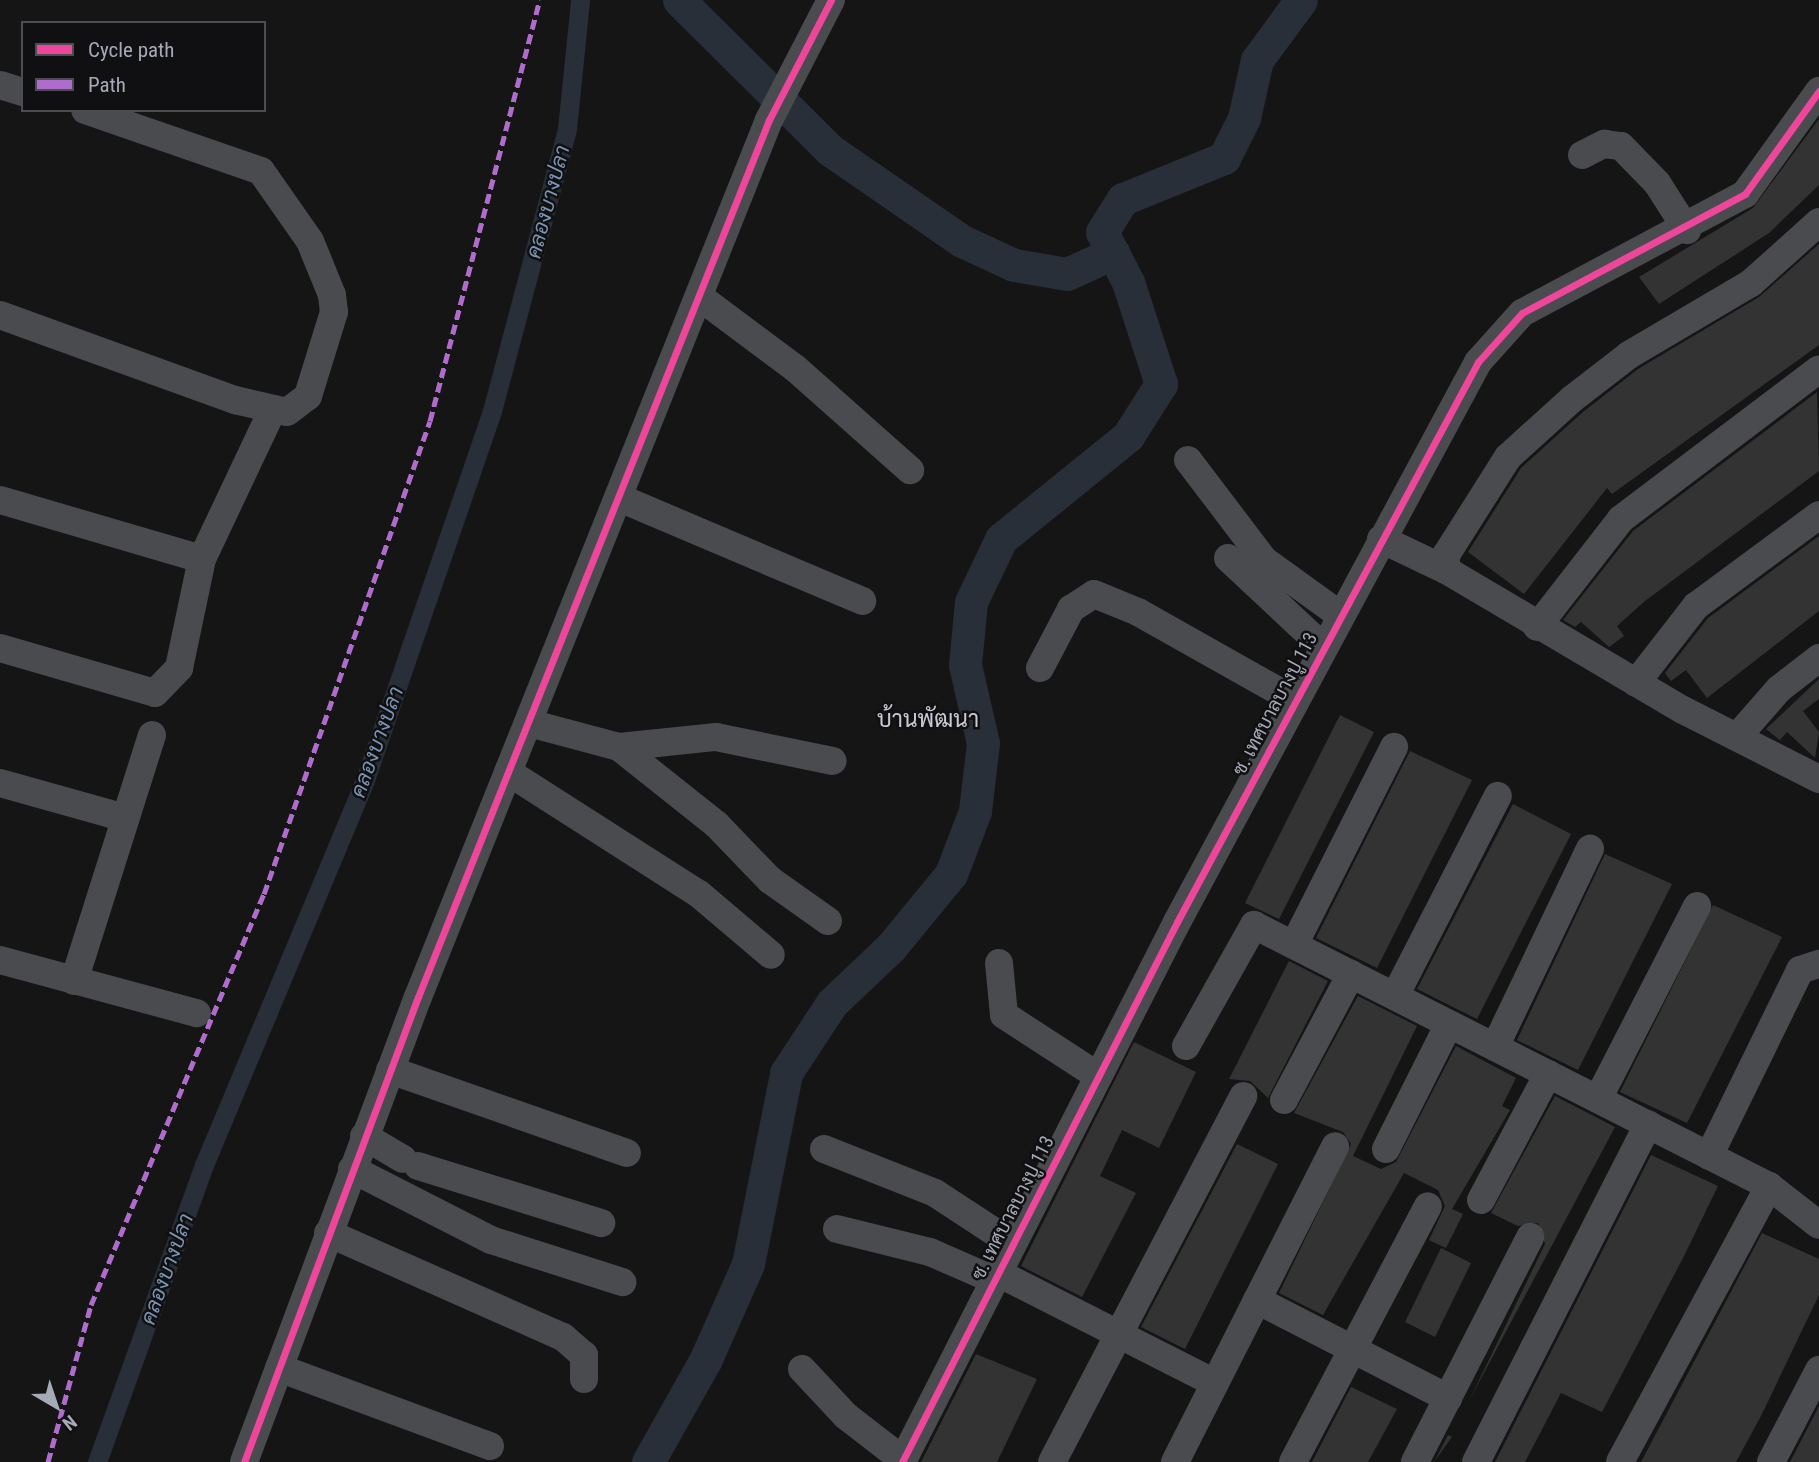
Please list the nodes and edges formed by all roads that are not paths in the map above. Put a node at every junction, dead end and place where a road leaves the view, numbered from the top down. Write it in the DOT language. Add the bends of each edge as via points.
graph roads {
  1 [pos="831,0"];
  2 [pos="0,85"];
  3 [pos="21,91"];
  4 [pos="1819,91"];
  5 [pos="91,112"];
  6 [pos="1582,155"];
  7 [pos="1819,222"];
  8 [pos="1688,230"];
  9 [pos="701,298"];
  10 [pos="0,315"];
  11 [pos="1819,369"];
  12 [pos="273,409"];
  13 [pos="1188,460"];
  14 [pos="910,470"];
  15 [pos="622,499"];
  16 [pos="0,500"];
  17 [pos="1819,515"];
  18 [pos="1386,531"];
  19 [pos="1228,558"];
  20 [pos="202,559"];
  21 [pos="1446,563"];
  22 [pos="862,601"];
  23 [pos="1340,615"];
  24 [pos="1537,627"];
  25 [pos="1323,647"];
  26 [pos="0,648"];
  27 [pos="1819,658"];
  28 [pos="1040,668"];
  29 [pos="1636,683"];
  30 [pos="1294,700"];
  31 [pos="529,723"];
  32 [pos="152,735"];
  33 [pos="1737,737"];
  34 [pos="620,747"];
  35 [pos="1394,747"];
  36 [pos="833,761"];
  37 [pos="508,772"];
  38 [pos="1819,779"];
  39 [pos="0,783"];
  40 [pos="1498,796"];
  41 [pos="125,818"];
  42 [pos="1590,849"];
  43 [pos="1697,906"];
  44 [pos="828,921"];
  45 [pos="1294,945"];
  46 [pos="771,955"];
  47 [pos="0,960"];
  48 [pos="999,963"];
  49 [pos="1819,964"];
  50 [pos="1350,974"];
  51 [pos="74,981"];
  52 [pos="1395,996"];
  53 [pos="198,1013"];
  54 [pos="1450,1024"];
  55 [pos="1186,1046"];
  56 [pos="1495,1047"];
  57 [pos="390,1070"];
  58 [pos="1548,1074"];
  59 [pos="1098,1076"];
  60 [pos="1243,1096"];
  61 [pos="1598,1099"];
  62 [pos="1284,1100"];
  63 [pos="1648,1124"];
  64 [pos="364,1136"];
  65 [pos="1335,1146"];
  66 [pos="824,1149"];
  67 [pos="1386,1149"];
  68 [pos="626,1153"];
  69 [pos="1709,1156"];
  70 [pos="352,1169"];
  71 [pos="1769,1186"];
  72 [pos="1481,1200"];
  73 [pos="1428,1206"];
  74 [pos="601,1223"];
  75 [pos="1819,1225"];
  76 [pos="837,1230"];
  77 [pos="328,1233"];
  78 [pos="1530,1237"];
  79 [pos="1013,1244"];
  80 [pos="996,1277"];
  81 [pos="622,1282"];
  82 [pos="1257,1300"];
  83 [pos="1119,1336"];
  84 [pos="1352,1349"];
  85 [pos="279,1368"];
  86 [pos="802,1370"];
  87 [pos="1819,1370"];
  88 [pos="584,1378"];
  89 [pos="1215,1383"];
  90 [pos="1448,1398"];
  91 [pos="490,1446"];
  92 [pos="1181,1460"];
  93 [pos="903,1461"];
  94 [pos="244,1462"];
  95 [pos="1052,1462"];
  96 [pos="1293,1462"];
  97 [pos="1415,1462"];
  98 [pos="1476,1462"];
  99 [pos="1620,1462"];
  100 [pos="1771,1462"];
  1 -- 9 [label="street" via="769,120"];
  2 -- 3 [label="street"];
  4 -- 8 [label="street, ซ. เทศบาลบางปู 113" via="1762,176 1719,213"];
  5 -- 12 [label="street" via="245,161 261,172 304,232 325,272 334,312 308,396 287,412"];
  6 -- 8 [label="street" via="1604,144 1621,146 1657,183"];
  7 -- 21 [label="street" via="1751,283 1629,355 1572,398 1508,457"];
  8 -- 18 [label="street, ซ. เทศบาลบางปู 113" via="1555,294 1501,333 1456,397"];
  9 -- 14 [label="street" via="795,368"];
  9 -- 15 [label="street"];
  10 -- 12 [label="street"];
  11 -- 24 [label="street" via="1621,519"];
  12 -- 20 [label="street"];
  13 -- 23 [label="street" via="1264,560"];
  15 -- 22 [label="street"];
  15 -- 31 [label="street"];
  16 -- 20 [label="street"];
  17 -- 29 [label="street" via="1696,606"];
  18 -- 21 [label="street"];
  18 -- 23 [label="street, ซ. เทศบาลบางปู 113"];
  19 -- 25 [label="street"];
  20 -- 26 [label="street" via="179,667 155,692"];
  21 -- 24 [label="street"];
  23 -- 25 [label="street, ซ. เทศบาลบางปู 113"];
  24 -- 29 [label="street"];
  25 -- 30 [label="street, ซ. เทศบาลบางปู 113"];
  27 -- 33 [label="street" via="1779,689"];
  28 -- 30 [label="street" via="1071,609 1094,594 1138,612"];
  29 -- 33 [label="street"];
  30 -- 59 [label="street, ซ. เทศบาลบางปู 113"];
  31 -- 34 [label="street"];
  31 -- 37 [label="street"];
  32 -- 41 [label="street"];
  33 -- 38 [label="street"];
  34 -- 36 [label="street" via="716,737"];
  34 -- 44 [label="street" via="717,825 770,880"];
  35 -- 45 [label="street"];
  37 -- 46 [label="street" via="699,894"];
  37 -- 57 [label="street"];
  39 -- 41 [label="street"];
  40 -- 52 [label="street"];
  41 -- 51 [label="street"];
  42 -- 56 [label="street"];
  43 -- 61 [label="street"];
  45 -- 50 [label="street"];
  45 -- 55 [label="street" via="1254,925"];
  47 -- 51 [label="street"];
  48 -- 59 [label="street" via="1004,1015"];
  49 -- 69 [label="street" via="1800,970"];
  50 -- 52 [label="street"];
  50 -- 62 [label="street"];
  51 -- 53 [label="street"];
  52 -- 54 [label="street"];
  54 -- 56 [label="street"];
  54 -- 67 [label="street"];
  56 -- 58 [label="street"];
  57 -- 64 [label="street"];
  57 -- 68 [label="street"];
  58 -- 61 [label="street"];
  58 -- 72 [label="street"];
  59 -- 79 [label="street, ซ. เทศบาลบางปู 113"];
  60 -- 83 [label="street"];
  61 -- 63 [label="street"];
  63 -- 69 [label="street"];
  63 -- 98 [label="street"];
  64 -- 70 [label="street"];
  64 -- 74 [label="street" via="411,1162"];
  65 -- 82 [label="street"];
  66 -- 79 [label="street" via="934,1193"];
  69 -- 71 [label="street"];
  70 -- 77 [label="street"];
  70 -- 81 [label="street" via="491,1240"];
  71 -- 75 [label="street"];
  71 -- 99 [label="street"];
  73 -- 84 [label="street"];
  76 -- 80 [label="street" via="930,1251"];
  77 -- 85 [label="street"];
  77 -- 88 [label="street" via="563,1337 584,1355"];
  78 -- 90 [label="street"];
  79 -- 80 [label="street, ซ. เทศบาลบางปู 113"];
  80 -- 83 [label="street"];
  80 -- 93 [label="street, ซ. เทศบาลบางปู 113"];
  82 -- 84 [label="street"];
  82 -- 89 [label="street"];
  83 -- 89 [label="street"];
  83 -- 95 [label="street"];
  84 -- 90 [label="street"];
  84 -- 96 [label="street"];
  85 -- 91 [label="street"];
  85 -- 94 [label="street"];
  86 -- 93 [label="street" via="846,1416"];
  87 -- 100 [label="street"];
  89 -- 92 [label="street"];
  90 -- 97 [label="street"];
}
